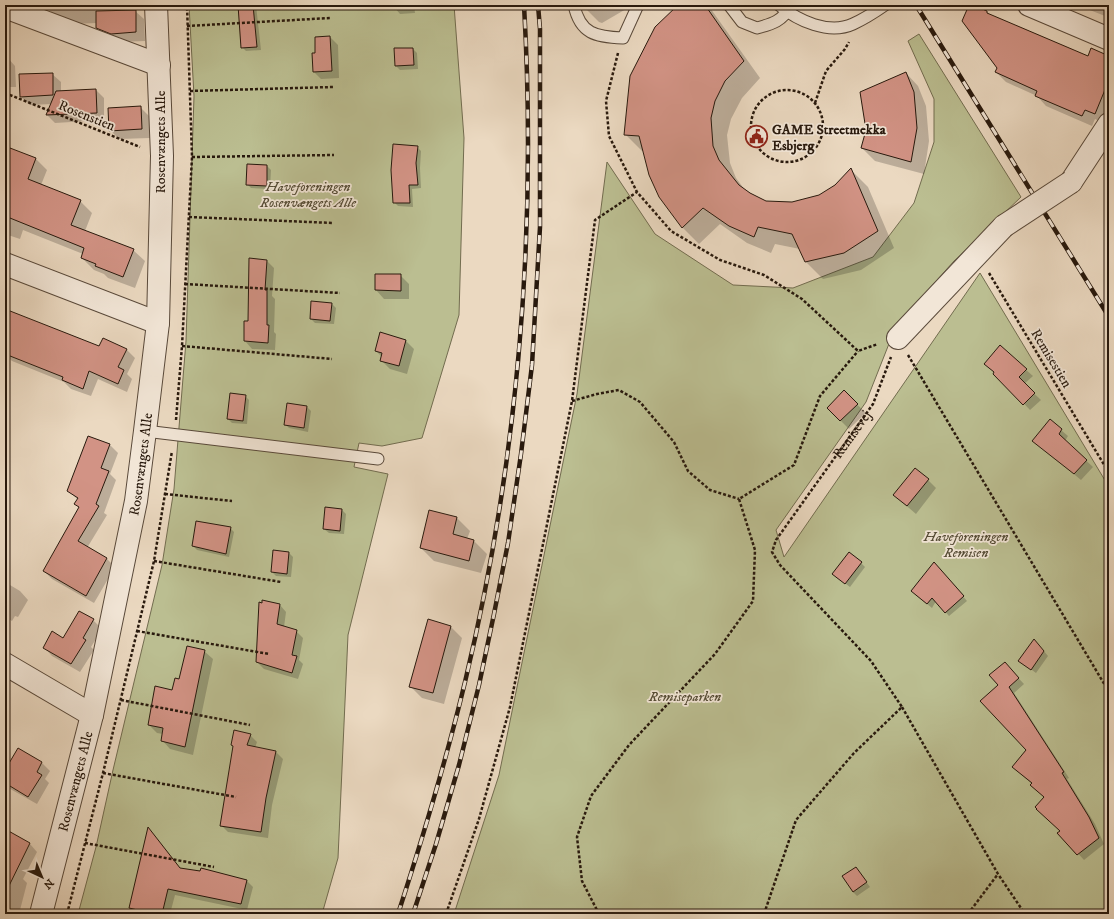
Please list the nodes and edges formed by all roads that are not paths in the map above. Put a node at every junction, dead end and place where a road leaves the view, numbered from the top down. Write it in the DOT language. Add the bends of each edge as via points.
graph roads {
  1 [pos="156,5"];
  2 [pos="574,5"];
  3 [pos="638,5"];
  4 [pos="729,5"];
  5 [pos="885,5"];
  6 [pos="1029,5"];
  7 [pos="5,7"];
  8 [pos="786,7"];
  9 [pos="1109,39"];
  10 [pos="159,66"];
  11 [pos="1109,124"];
  12 [pos="5,264"];
  13 [pos="158,323"];
  14 [pos="898,338"];
  15 [pos="145,431"];
  16 [pos="378,458"];
  17 [pos="5,664"];
  18 [pos="92,715"];
  19 [pos="41,914"];
  1 -- 10 [label="street, Rosenvængets Alle"];
  2 -- 3 [label="lane" via="576,15 586,30 599,37 623,38"];
  4 -- 8 [label="lane" via="742,22 757,28 775,23"];
  5 -- 8 [label="lane" via="852,25 828,28 808,22"];
  6 -- 9 [label="street"];
  7 -- 10 [label="street"];
  10 -- 13 [label="street, Rosenvængets Alle" via="162,156"];
  11 -- 14 [label="street, bridge" via="1071,182 1004,226"];
  12 -- 13 [label="street"];
  13 -- 15 [label="street, Rosenvængets Alle"];
  15 -- 16 [label="lane"];
  15 -- 18 [label="street, Rosenvængets Alle" via="136,501"];
  17 -- 18 [label="street"];
  18 -- 19 [label="street, Rosenvængets Alle"];
}
